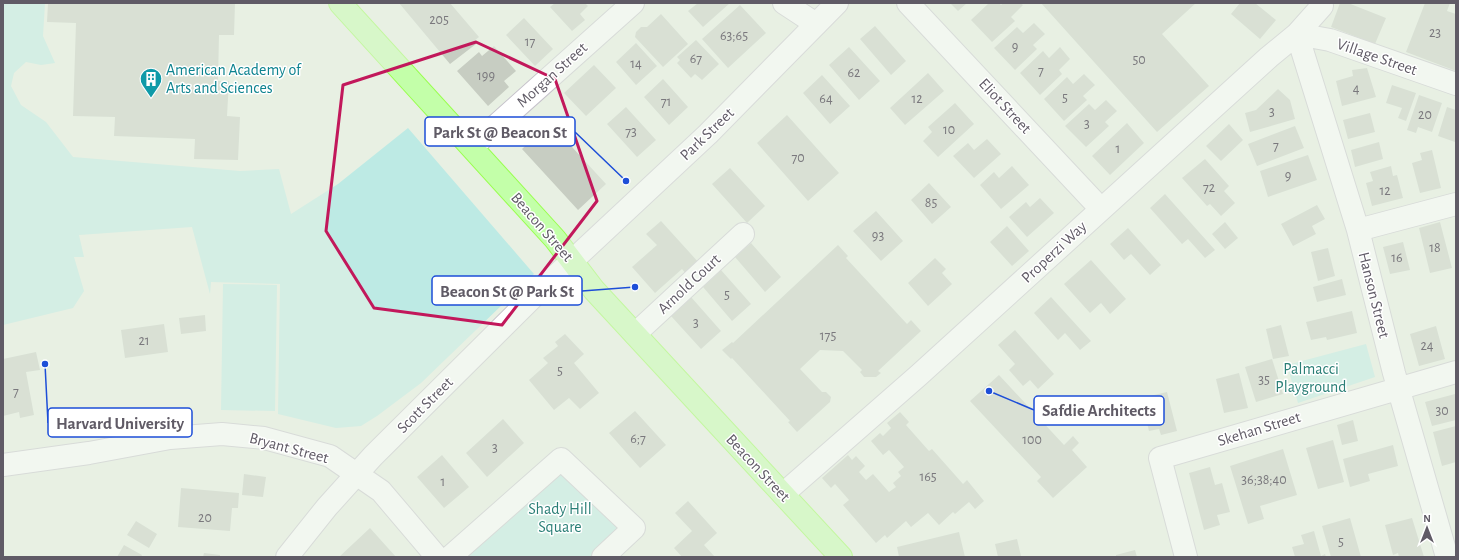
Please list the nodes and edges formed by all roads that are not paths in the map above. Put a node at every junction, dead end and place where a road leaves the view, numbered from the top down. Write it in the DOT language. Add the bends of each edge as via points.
graph roads {
  1 [pos="340,3"];
  2 [pos="633,3"];
  3 [pos="784,3"];
  4 [pos="836,3"];
  5 [pos="908,3"];
  6 [pos="1322,6"];
  7 [pos="816,24"];
  8 [pos="1297,34"];
  9 [pos="1456,84"];
  10 [pos="472,147"];
  11 [pos="1456,204"];
  12 [pos="1101,209"];
  13 [pos="1358,230"];
  14 [pos="743,234"];
  15 [pos="572,261"];
  16 [pos="634,334"];
  17 [pos="1456,372"];
  18 [pos="1399,388"];
  19 [pos="3,465"];
  20 [pos="357,476"];
  21 [pos="783,494"];
  22 [pos="287,557"];
  23 [pos="437,557"];
  24 [pos="450,557"];
  25 [pos="603,557"];
  26 [pos="841,557"];
  27 [pos="1186,557"];
  28 [pos="1447,557"];
  1 -- 10 [label="main road, Beacon Street"];
  2 -- 10 [label="street, Morgan Street"];
  3 -- 7 [label="street"];
  4 -- 7 [label="street, Park Street"];
  5 -- 12 [label="street, Eliot Street"];
  6 -- 8 [label="street, Properzi Way"];
  7 -- 15 [label="street, Park Street" via="708,134"];
  8 -- 9 [label="street, Village Street" via="1330,40"];
  8 -- 12 [label="street, Properzi Way"];
  8 -- 13 [label="street, Hanson Street"];
  10 -- 15 [label="main road, Beacon Street"];
  11 -- 13 [label="street"];
  12 -- 21 [label="street, Properzi Way"];
  13 -- 18 [label="street, Hanson Street"];
  14 -- 16 [label="street, Arnold Court"];
  15 -- 16 [label="main road, Beacon Street" via="594,290"];
  15 -- 20 [label="street, Scott Street" via="379,451"];
  16 -- 21 [label="main road, Beacon Street"];
  17 -- 18 [label="street, Skehan Street"];
  18 -- 27 [label="street, Skehan Street" via="1160,458"];
  18 -- 28 [label="street, Hanson Street"];
  19 -- 20 [label="street, Bryant Street" via="170,438 222,434 264,438 330,456"];
  20 -- 22 [label="street, Scott Street" via="327,507"];
  20 -- 23 [label="street, Bryant Street" via="381,491"];
  21 -- 26 [label="main road, Beacon Street"];
  24 -- 25 [label="street" via="561,459 634,528"];
}
